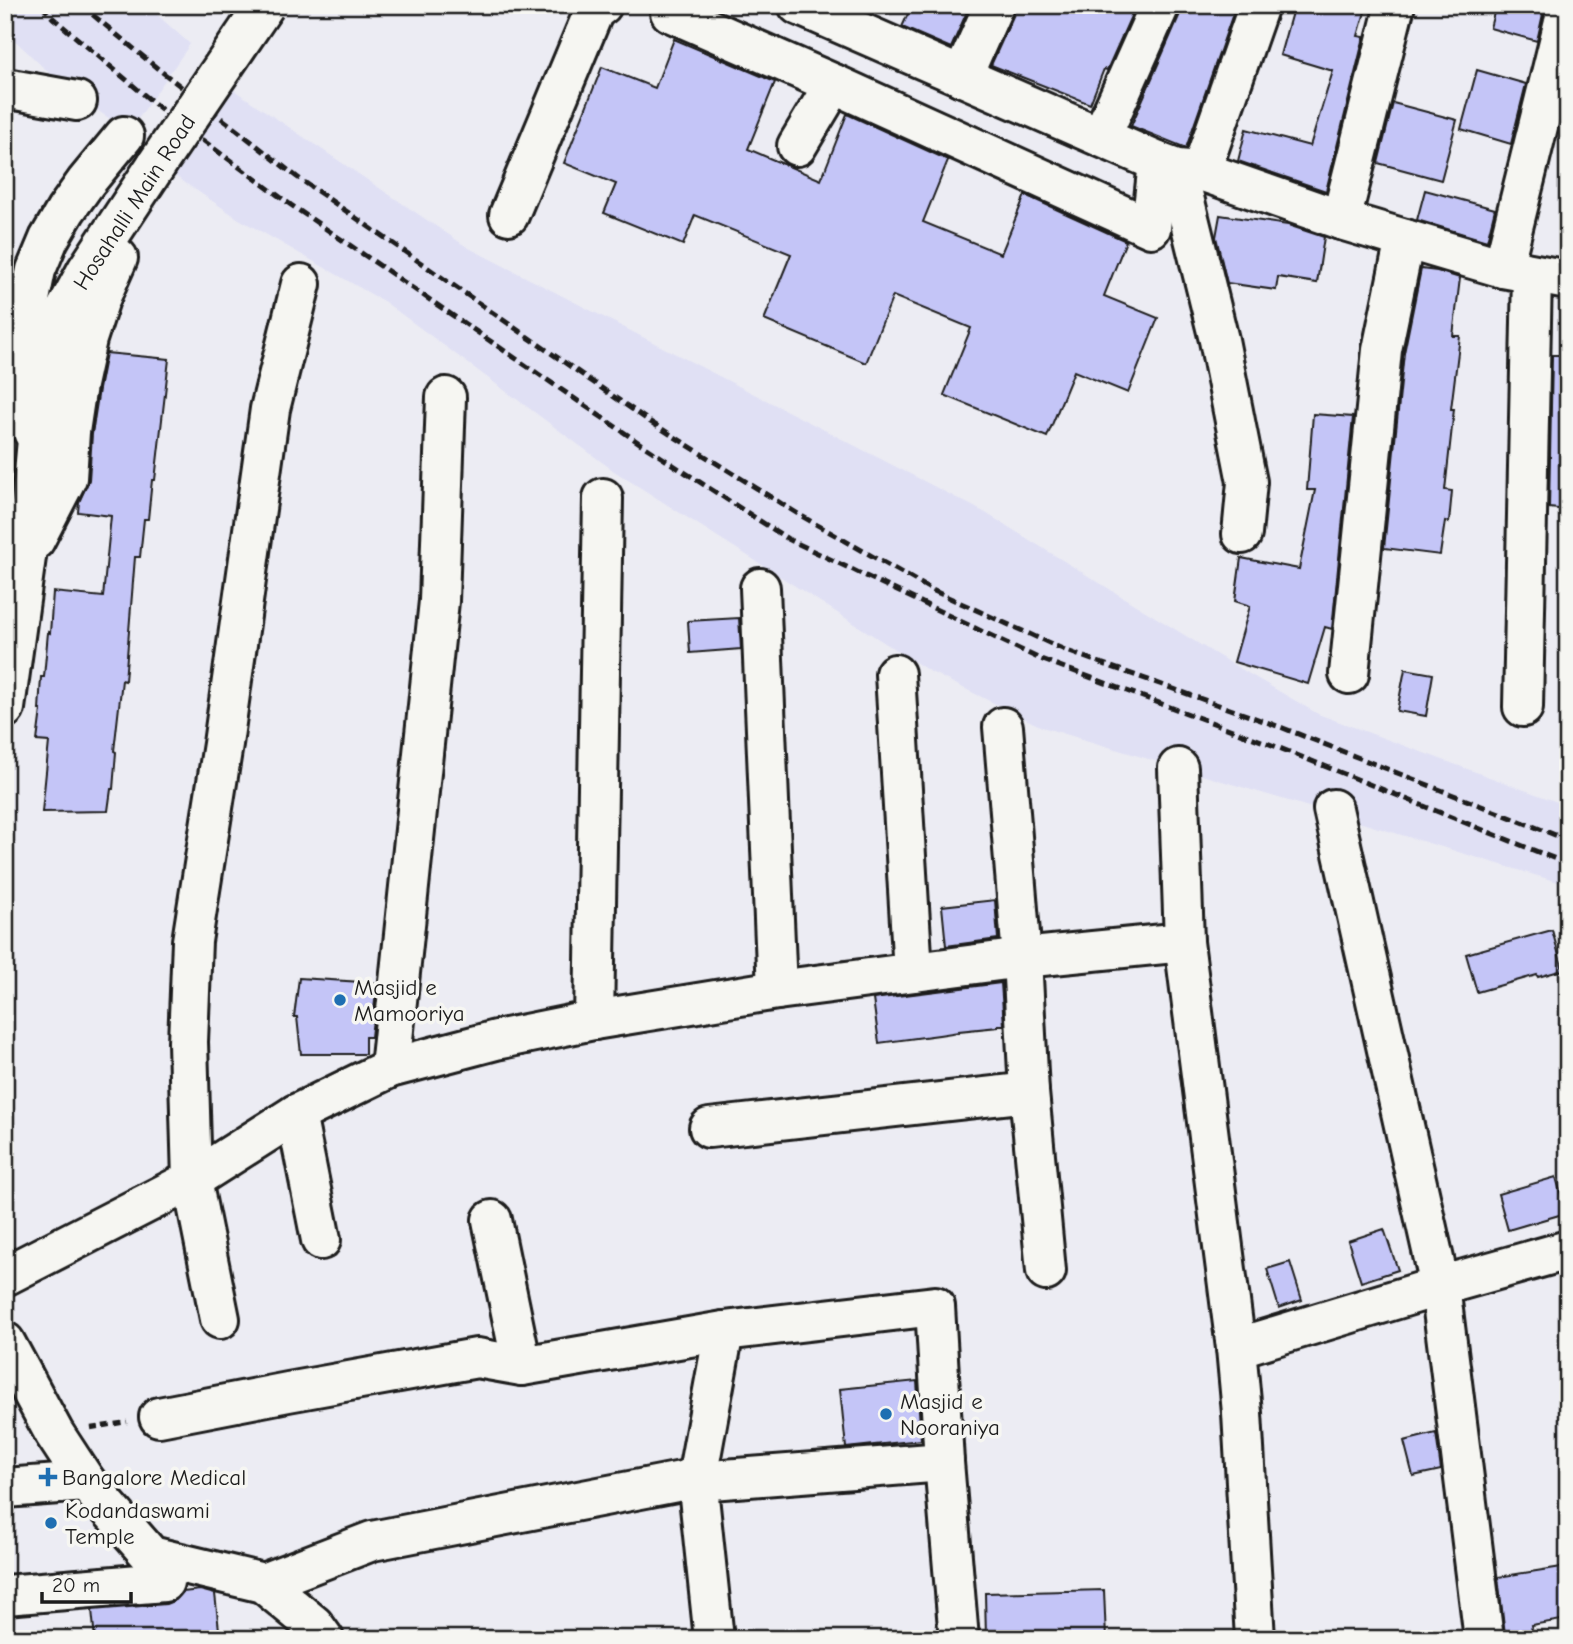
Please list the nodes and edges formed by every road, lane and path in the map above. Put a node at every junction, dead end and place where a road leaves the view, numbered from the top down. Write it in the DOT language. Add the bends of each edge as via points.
graph roads {
  1 [pos="265,5"];
  2 [pos="602,5"];
  3 [pos="994,5"];
  4 [pos="1160,5"];
  5 [pos="1259,5"];
  6 [pos="1395,5"];
  7 [pos="1568,5"];
  8 [pos="662,7"];
  9 [pos="818,9"];
  10 [pos="962,77"];
  11 [pos="834,84"];
  12 [pos="5,88"];
  13 [pos="77,101"];
  14 [pos="124,136"];
  15 [pos="1101,137"];
  16 [pos="797,146"];
  17 [pos="1179,167"];
  18 [pos="158,175"];
  19 [pos="509,215"];
  20 [pos="1340,220"];
  21 [pos="1405,239"];
  22 [pos="1534,274"];
  23 [pos="301,284"];
  24 [pos="446,397"];
  25 [pos="21,442"];
  26 [pos="603,498"];
  27 [pos="1242,534"];
  28 [pos="26,557"];
  29 [pos="760,588"];
  30 [pos="895,674"];
  31 [pos="1349,674"];
  32 [pos="1522,707"];
  33 [pos="5,708"];
  34 [pos="1003,727"];
  35 [pos="1178,768"];
  36 [pos="1333,809"];
  37 [pos="1184,942"];
  38 [pos="1022,958"];
  39 [pos="913,972"];
  40 [pos="777,990"];
  41 [pos="594,1020"];
  42 [pos="390,1068"];
  43 [pos="1029,1092"];
  44 [pos="296,1114"];
  45 [pos="709,1128"];
  46 [pos="192,1180"];
  47 [pos="492,1220"];
  48 [pos="321,1240"];
  49 [pos="1568,1250"];
  50 [pos="1046,1270"];
  51 [pos="5,1276"];
  52 [pos="1440,1286"];
  53 [pos="220,1319"];
  54 [pos="724,1331"];
  55 [pos="5,1342"];
  56 [pos="1236,1348"];
  57 [pos="522,1366"];
  58 [pos="159,1417"];
  59 [pos="54,1433"];
  60 [pos="944,1462"];
  61 [pos="697,1478"];
  62 [pos="86,1482"];
  63 [pos="5,1488"];
  64 [pos="151,1556"];
  65 [pos="263,1583"];
  66 [pos="5,1595"];
  67 [pos="324,1639"];
  68 [pos="714,1639"];
  69 [pos="959,1639"];
  70 [pos="1255,1639"];
  71 [pos="1484,1639"];
  1 -- 18 [label="street, Hosahalli Main Road, bridge"];
  2 -- 19 [label="street" via="594,11"];
  3 -- 10 [label="street"];
  4 -- 15 [label="street"];
  5 -- 17 [label="street"];
  6 -- 20 [label="street"];
  7 -- 22 [label="street"];
  8 -- 11 [label="street"];
  9 -- 10 [label="street"];
  10 -- 15 [label="street"];
  11 -- 16 [label="street"];
  11 -- 17 [label="street" via="1151,228"];
  12 -- 13 [label="street"];
  14 -- 25 [label="street" via="66,210 36,270 20,405"];
  15 -- 17 [label="street"];
  17 -- 20 [label="street"];
  17 -- 27 [label="street" via="1247,482"];
  18 -- 25 [label="street, Hosahalli Main Road" via="87,270 65,311"];
  18 -- 28 [label="street" via="100,299 76,385 67,478"];
  20 -- 21 [label="street"];
  21 -- 22 [label="street"];
  21 -- 31 [label="street" via="1382,350"];
  22 -- 32 [label="street"];
  23 -- 46 [label="street" via="270,409 192,942 188,1042"];
  24 -- 42 [label="street" via="439,601"];
  25 -- 28 [label="street, Hosahalli Main Road"];
  26 -- 41 [label="street"];
  28 -- 33 [label="street, Hosahalli Main Road"];
  29 -- 40 [label="street"];
  30 -- 39 [label="street"];
  34 -- 38 [label="street"];
  35 -- 37 [label="street"];
  36 -- 52 [label="street"];
  37 -- 38 [label="street"];
  37 -- 56 [label="street"];
  38 -- 39 [label="street"];
  38 -- 43 [label="street"];
  39 -- 40 [label="street"];
  40 -- 41 [label="street"];
  41 -- 42 [label="street"];
  42 -- 44 [label="street"];
  43 -- 45 [label="street"];
  43 -- 50 [label="street"];
  44 -- 46 [label="street"];
  44 -- 48 [label="street"];
  46 -- 51 [label="street"];
  46 -- 53 [label="street"];
  47 -- 57 [label="street"];
  49 -- 52 [label="street"];
  52 -- 56 [label="street"];
  52 -- 71 [label="street"];
  54 -- 57 [label="street"];
  54 -- 60 [label="street" via="935,1306"];
  54 -- 61 [label="street"];
  55 -- 59 [label="street"];
  56 -- 70 [label="street"];
  57 -- 58 [label="street" via="477,1358"];
  58 -- 59 [label="path"];
  59 -- 62 [label="street"];
  60 -- 61 [label="street"];
  60 -- 69 [label="street"];
  61 -- 65 [label="street" via="372,1541"];
  61 -- 68 [label="street"];
  62 -- 63 [label="street"];
  62 -- 64 [label="street"];
  64 -- 65 [label="street"];
  64 -- 66 [label="street" via="164,1582"];
  65 -- 67 [label="street" via="314,1625"];
}
